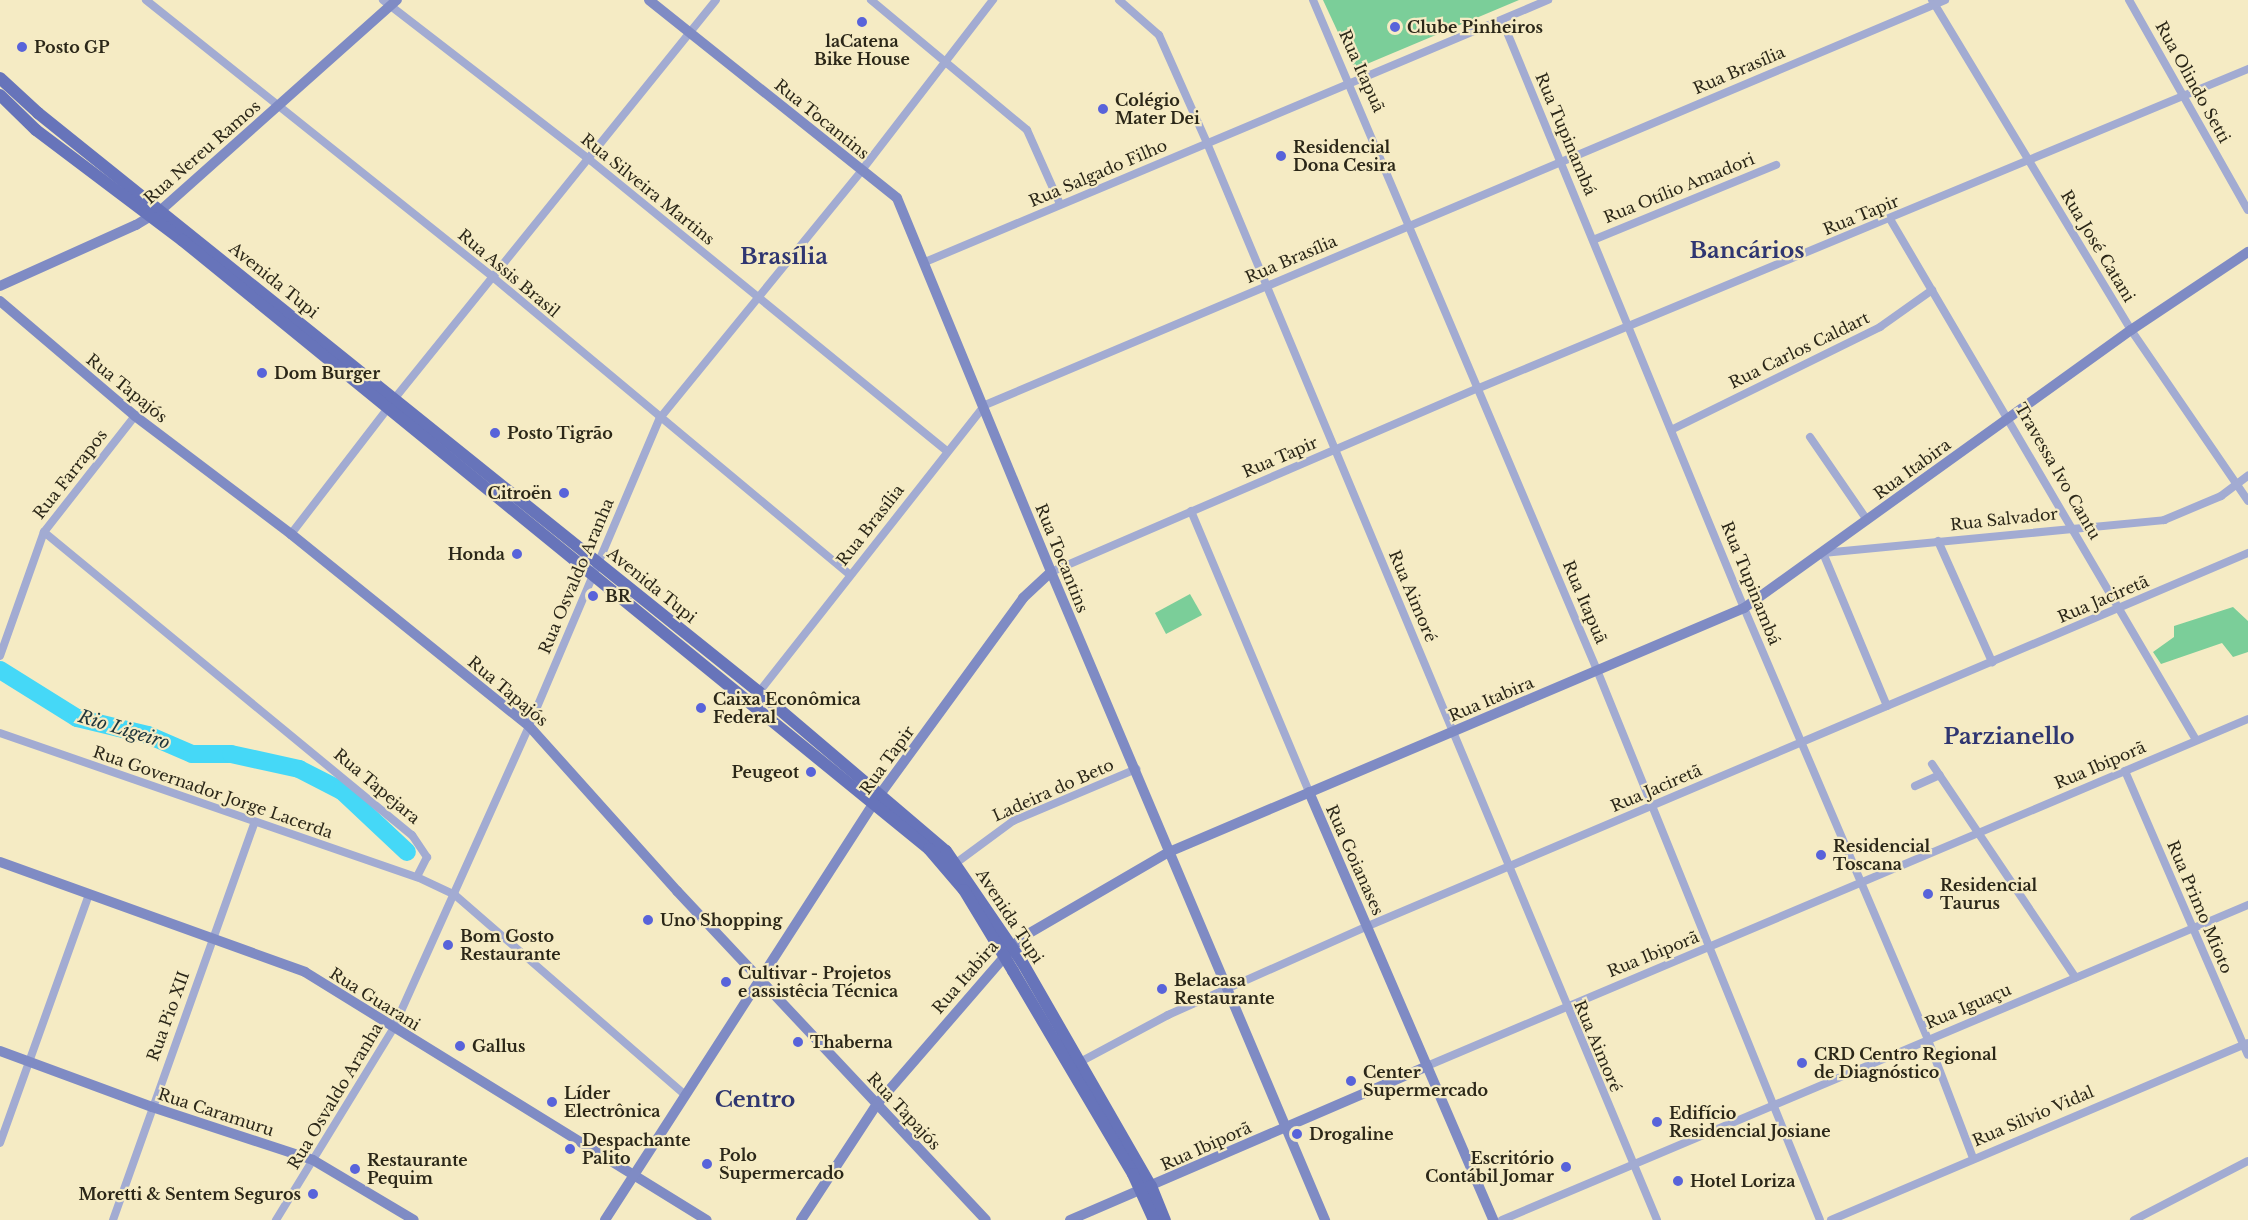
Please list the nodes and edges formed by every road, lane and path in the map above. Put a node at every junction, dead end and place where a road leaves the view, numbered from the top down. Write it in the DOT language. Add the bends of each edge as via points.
graph roads {
  1 [pos="146,0"];
  2 [pos="650,0"];
  3 [pos="716,0"];
  4 [pos="871,0"];
  5 [pos="993,0"];
  6 [pos="1119,0"];
  7 [pos="1313,0"];
  8 [pos="1548,0"];
  9 [pos="1946,0"];
  10 [pos="2129,0"];
  11 [pos="390,2"];
  12 [pos="1933,2"];
  13 [pos="1502,20"];
  14 [pos="690,32"];
  15 [pos="944,62"];
  16 [pos="2248,69"];
  17 [pos="0,78"];
  18 [pos="1352,84"];
  19 [pos="0,95"];
  20 [pos="2182,96"];
  21 [pos="278,105"];
  22 [pos="1207,143"];
  23 [pos="590,160"];
  24 [pos="1560,160"];
  25 [pos="2029,161"];
  26 [pos="1776,165"];
  27 [pos="862,170"];
  28 [pos="1059,204"];
  29 [pos="2248,210"];
  30 [pos="156,213"];
  31 [pos="1890,219"];
  32 [pos="1411,223"];
  33 [pos="1593,240"];
  34 [pos="2248,252"];
  35 [pos="925,262"];
  36 [pos="495,279"];
  37 [pos="1268,285"];
  38 [pos="0,286"];
  39 [pos="1932,290"];
  40 [pos="756,297"];
  41 [pos="0,301"];
  42 [pos="1628,326"];
  43 [pos="2131,330"];
  44 [pos="1479,388"];
  45 [pos="392,403"];
  46 [pos="985,405"];
  47 [pos="135,416"];
  48 [pos="2010,417"];
  49 [pos="660,418"];
  50 [pos="1673,429"];
  51 [pos="1810,437"];
  52 [pos="1336,450"];
  53 [pos="947,452"];
  54 [pos="2248,476"];
  55 [pos="2238,487"];
  56 [pos="2248,501"];
  57 [pos="1191,511"];
  58 [pos="1867,520"];
  59 [pos="2074,527"];
  60 [pos="44,532"];
  61 [pos="291,534"];
  62 [pos="1938,541"];
  63 [pos="1823,553"];
  64 [pos="2248,553"];
  65 [pos="597,561"];
  66 [pos="1051,572"];
  67 [pos="593,574"];
  68 [pos="849,574"];
  69 [pos="1744,608"];
  70 [pos="2118,609"];
  71 [pos="0,656"];
  72 [pos="1992,662"];
  73 [pos="1597,670"];
  74 [pos="759,692"];
  75 [pos="1887,706"];
  76 [pos="2248,719"];
  77 [pos="530,726"];
  78 [pos="1453,731"];
  79 [pos="0,733"];
  80 [pos="2196,740"];
  81 [pos="1802,742"];
  82 [pos="1932,764"];
  83 [pos="1136,769"];
  84 [pos="2125,771"];
  85 [pos="1940,775"];
  86 [pos="1915,786"];
  87 [pos="1309,792"];
  88 [pos="877,799"];
  89 [pos="1650,807"];
  90 [pos="254,824"];
  91 [pos="1978,833"];
  92 [pos="1169,852"];
  93 [pos="0,862"];
  94 [pos="956,863"];
  95 [pos="1508,865"];
  96 [pos="417,877"];
  97 [pos="1862,882"];
  98 [pos="89,894"];
  99 [pos="455,895"];
  100 [pos="2248,905"];
  101 [pos="1368,926"];
  102 [pos="2193,928"];
  103 [pos="211,940"];
  104 [pos="1707,948"];
  105 [pos="1008,951"];
  106 [pos="2075,977"];
  107 [pos="761,979"];
  108 [pos="1229,988"];
  109 [pos="1565,1006"];
  110 [pos="393,1029"];
  111 [pos="1928,1040"];
  112 [pos="2246,1044"];
  113 [pos="0,1051"];
  114 [pos="2248,1055"];
  115 [pos="30,1062"];
  116 [pos="1080,1062"];
  117 [pos="1427,1066"];
  118 [pos="685,1095"];
  119 [pos="877,1104"];
  120 [pos="1774,1105"];
  121 [pos="152,1107"];
  122 [pos="1288,1125"];
  123 [pos="0,1143"];
  124 [pos="1973,1158"];
  125 [pos="313,1160"];
  126 [pos="2248,1161"];
  127 [pos="1633,1164"];
  128 [pos="633,1175"];
  129 [pos="1146,1189"];
  130 [pos="113,1220"];
  131 [pos="276,1220"];
  132 [pos="414,1220"];
  133 [pos="605,1220"];
  134 [pos="707,1220"];
  135 [pos="801,1220"];
  136 [pos="986,1220"];
  137 [pos="1070,1220"];
  138 [pos="1154,1220"];
  139 [pos="1166,1220"];
  140 [pos="1325,1220"];
  141 [pos="1493,1220"];
  142 [pos="1502,1220"];
  143 [pos="1657,1220"];
  144 [pos="1820,1220"];
  145 [pos="1832,1220"];
  146 [pos="2134,1220"];
  1 -- 21 [label="street, Rua Assis Brasil"];
  2 -- 14 [label="street, Rua Tocantins"];
  3 -- 14 [label="street"];
  4 -- 15 [label="street"];
  5 -- 15 [label="street, Rua Osvaldo Aranha"];
  6 -- 22 [label="street, Rua Aimoré" via="1159,35"];
  7 -- 18 [label="street, Rua Itapuã"];
  8 -- 13 [label="street, Rua Salgado Filho"];
  9 -- 12 [label="street, Rua Brasília"];
  10 -- 20 [label="street, Rua Olindo Setti"];
  11 -- 21 [label="street, Rua Nereu Ramos"];
  11 -- 23 [label="street, Rua Silveira Martins"];
  12 -- 24 [label="street, Rua Brasília"];
  12 -- 25 [label="street, Rua José Catani"];
  13 -- 18 [label="street, Rua Salgado Filho"];
  13 -- 24 [label="street, Rua Tupinambá"];
  14 -- 23 [label="street"];
  14 -- 27 [label="street, Rua Tocantins"];
  15 -- 27 [label="street, Rua Osvaldo Aranha"];
  15 -- 28 [label="street" via="1027,130"];
  16 -- 20 [label="street, Rua Tapir"];
  17 -- 30 [label="main road, Avenida Tupi"];
  18 -- 22 [label="street, Rua Salgado Filho"];
  18 -- 32 [label="street, Rua Itapuã"];
  19 -- 30 [label="main road, Avenida Tupi" via="36,130"];
  20 -- 25 [label="street, Rua Tapir"];
  20 -- 29 [label="street, Rua Olindo Setti"];
  21 -- 30 [label="street, Rua Nereu Ramos"];
  21 -- 36 [label="street, Rua Assis Brasil"];
  22 -- 28 [label="street, Rua Salgado Filho"];
  22 -- 37 [label="street, Rua Aimoré"];
  23 -- 36 [label="street"];
  23 -- 40 [label="street, Rua Silveira Martins"];
  24 -- 32 [label="street, Rua Brasília"];
  24 -- 33 [label="street, Rua Tupinambá"];
  25 -- 31 [label="street, Rua Tapir"];
  25 -- 43 [label="street, Rua José Catani"];
  26 -- 33 [label="street, Rua Otílio Amadori"];
  27 -- 35 [label="street, Rua Tocantins" via="897,198"];
  27 -- 40 [label="street, Rua Osvaldo Aranha"];
  28 -- 35 [label="street, Rua Salgado Filho"];
  30 -- 38 [label="street, Rua Nereu Ramos"];
  30 -- 45 [label="main road, Avenida Tupi"];
  31 -- 39 [label="street, Travessa Ivo Cantu"];
  31 -- 42 [label="street, Rua Tapir"];
  32 -- 37 [label="street, Rua Brasília"];
  32 -- 44 [label="street, Rua Itapuã"];
  33 -- 42 [label="street, Rua Tupinambá"];
  34 -- 43 [label="street, Rua Itabira"];
  35 -- 46 [label="street, Rua Tocantins"];
  36 -- 45 [label="street"];
  36 -- 49 [label="street, Rua Assis Brasil"];
  37 -- 46 [label="street, Rua Brasília"];
  37 -- 52 [label="street, Rua Aimoré"];
  39 -- 48 [label="street, Travessa Ivo Cantu"];
  39 -- 50 [label="street, Rua Carlos Caldart" via="1880,327"];
  40 -- 49 [label="street, Rua Osvaldo Aranha"];
  40 -- 53 [label="street, Rua Silveira Martins"];
  41 -- 47 [label="street, Rua Tapajós"];
  42 -- 44 [label="street, Rua Tapir"];
  42 -- 50 [label="street, Rua Tupinambá"];
  43 -- 48 [label="street, Rua Itabira"];
  43 -- 55 [label="street, Rua José Catani"];
  44 -- 52 [label="street, Rua Tapir"];
  44 -- 73 [label="street, Rua Itapuã"];
  45 -- 61 [label="street"];
  45 -- 65 [label="main road, Avenida Tupi"];
  45 -- 67 [label="main road, Avenida Tupi"];
  46 -- 53 [label="street, Rua Brasília"];
  46 -- 66 [label="street, Rua Tocantins"];
  47 -- 60 [label="street, Rua Farrapos"];
  47 -- 61 [label="street, Rua Tapajós"];
  48 -- 58 [label="street, Rua Itabira"];
  48 -- 59 [label="street, Travessa Ivo Cantu"];
  49 -- 65 [label="street, Rua Osvaldo Aranha"];
  49 -- 68 [label="street, Rua Assis Brasil"];
  50 -- 69 [label="street, Rua Tupinambá"];
  51 -- 58 [label="street"];
  52 -- 57 [label="street, Rua Tapir"];
  52 -- 78 [label="street, Rua Aimoré"];
  53 -- 68 [label="street, Rua Brasília"];
  54 -- 55 [label="street, Rua Salvador"];
  55 -- 56 [label="street, Rua José Catani"];
  55 -- 59 [label="street, Rua Salvador" via="2164,520"];
  57 -- 66 [label="street, Rua Tapir"];
  57 -- 87 [label="street, Rua Goianases"];
  58 -- 63 [label="street, Rua Itabira"];
  59 -- 62 [label="street, Rua Salvador"];
  59 -- 70 [label="street, Travessa Ivo Cantu"];
  60 -- 71 [label="street, Rua Farrapos"];
  60 -- 96 [label="street, Rua Tapejara" via="412,835 427,857"];
  61 -- 77 [label="street, Rua Tapajós"];
  62 -- 63 [label="street, Rua Salvador"];
  62 -- 72 [label="street"];
  63 -- 69 [label="street, Rua Itabira"];
  63 -- 75 [label="street"];
  64 -- 70 [label="street, Rua Jaciretã"];
  65 -- 67 [label="street, Rua Osvaldo Aranha"];
  65 -- 74 [label="main road, Avenida Tupi"];
  66 -- 83 [label="street, Rua Tocantins"];
  66 -- 88 [label="street, Rua Tapir" via="1023,598"];
  67 -- 77 [label="street, Rua Osvaldo Aranha"];
  67 -- 88 [label="main road, Avenida Tupi"];
  68 -- 74 [label="street, Rua Brasília"];
  69 -- 73 [label="street, Rua Itabira"];
  69 -- 81 [label="street, Rua Tupinambá"];
  70 -- 72 [label="street, Rua Jaciretã"];
  70 -- 80 [label="street, Travessa Ivo Cantu"];
  72 -- 75 [label="street, Rua Jaciretã"];
  73 -- 78 [label="street, Rua Itabira"];
  73 -- 89 [label="street, Rua Itapuã"];
  74 -- 88 [label="main road, Avenida Tupi"];
  75 -- 81 [label="street, Rua Jaciretã"];
  76 -- 80 [label="street, Rua Ibiporã"];
  77 -- 99 [label="street, Rua Osvaldo Aranha"];
  77 -- 107 [label="street, Rua Tapajós" via="676,891"];
  78 -- 87 [label="street, Rua Itabira"];
  78 -- 95 [label="street, Rua Aimoré"];
  79 -- 90 [label="street, Rua Governador Jorge Lacerda"];
  80 -- 84 [label="street, Rua Ibiporã"];
  81 -- 89 [label="street, Rua Jaciretã"];
  81 -- 97 [label="street, Rua Tupinambá"];
  82 -- 85 [label="street"];
  83 -- 92 [label="street, Rua Tocantins"];
  83 -- 94 [label="street, Ladeira do Beto" via="1013,820"];
  84 -- 91 [label="street, Rua Ibiporã"];
  84 -- 102 [label="street, Rua Primo Mioto"];
  85 -- 86 [label="street"];
  85 -- 91 [label="street"];
  87 -- 92 [label="street, Rua Itabira"];
  87 -- 101 [label="street, Rua Goianases"];
  88 -- 94 [label="main road, Avenida Tupi"];
  88 -- 105 [label="main road, Avenida Tupi" via="947,866"];
  88 -- 107 [label="street, Rua Tapir"];
  89 -- 95 [label="street, Rua Jaciretã"];
  89 -- 104 [label="street, Rua Itapuã"];
  90 -- 96 [label="street, Rua Governador Jorge Lacerda"];
  90 -- 103 [label="street, Rua Pio XII"];
  91 -- 97 [label="street, Rua Ibiporã"];
  91 -- 106 [label="street"];
  92 -- 105 [label="street, Rua Itabira"];
  92 -- 108 [label="street, Rua Tocantins"];
  93 -- 98 [label="street, Rua Guarani"];
  94 -- 105 [label="main road, Avenida Tupi"];
  95 -- 101 [label="street, Rua Jaciretã"];
  95 -- 109 [label="street, Rua Aimoré"];
  96 -- 99 [label="street"];
  97 -- 104 [label="street, Rua Ibiporã"];
  97 -- 111 [label="street, Rua Tupinambá"];
  98 -- 103 [label="street, Rua Guarani"];
  98 -- 115 [label="street"];
  99 -- 110 [label="street, Rua Osvaldo Aranha"];
  99 -- 118 [label="street"];
  100 -- 102 [label="street, Rua Iguaçu"];
  101 -- 108 [label="street, Rua Jaciretã"];
  101 -- 117 [label="street, Rua Goianases"];
  102 -- 106 [label="street, Rua Iguaçu"];
  102 -- 112 [label="street, Rua Primo Mioto"];
  103 -- 110 [label="street, Rua Guarani" via="305,972"];
  103 -- 121 [label="street, Rua Pio XII"];
  104 -- 109 [label="street, Rua Ibiporã"];
  104 -- 120 [label="street, Rua Itapuã"];
  105 -- 116 [label="main road, Avenida Tupi"];
  105 -- 119 [label="street, Rua Itabira"];
  105 -- 129 [label="main road, Avenida Tupi"];
  106 -- 111 [label="street, Rua Iguaçu"];
  107 -- 118 [label="street, Rua Tapir"];
  107 -- 119 [label="street, Rua Tapajós"];
  108 -- 116 [label="street, Rua Jaciretã"];
  108 -- 122 [label="street, Rua Tocantins"];
  109 -- 117 [label="street, Rua Ibiporã"];
  109 -- 127 [label="street, Rua Aimoré"];
  110 -- 125 [label="street, Rua Osvaldo Aranha"];
  110 -- 128 [label="street, Rua Guarani"];
  111 -- 120 [label="street, Rua Iguaçu"];
  111 -- 124 [label="street, Rua Tupinambá"];
  112 -- 114 [label="street, Rua Primo Mioto"];
  112 -- 124 [label="street, Rua Silvio Vidal"];
  113 -- 115 [label="street, Rua Caramuru"];
  115 -- 121 [label="street, Rua Caramuru"];
  115 -- 123 [label="street"];
  116 -- 129 [label="main road, Avenida Tupi"];
  117 -- 122 [label="street, Rua Ibiporã"];
  117 -- 141 [label="street, Rua Goianases"];
  118 -- 128 [label="street, Rua Tapir"];
  119 -- 135 [label="street, Rua Itabira"];
  119 -- 136 [label="street, Rua Tapajós"];
  120 -- 127 [label="street, Rua Iguaçu"];
  120 -- 144 [label="street, Rua Itapuã"];
  121 -- 125 [label="street, Rua Caramuru"];
  121 -- 130 [label="street, Rua Pio XII"];
  122 -- 129 [label="street, Rua Ibiporã"];
  122 -- 140 [label="street, Rua Tocantins"];
  124 -- 145 [label="street, Rua Silvio Vidal"];
  125 -- 131 [label="street, Rua Osvaldo Aranha"];
  125 -- 132 [label="street, Rua Caramuru"];
  126 -- 146 [label="street"];
  127 -- 142 [label="street, Rua Iguaçu"];
  127 -- 143 [label="street, Rua Aimoré"];
  128 -- 133 [label="street, Rua Tapir"];
  128 -- 134 [label="street, Rua Guarani"];
  129 -- 137 [label="street, Rua Ibiporã"];
  129 -- 138 [label="main road, Avenida Tupi"];
  129 -- 139 [label="main road, Avenida Tupi"];
}
